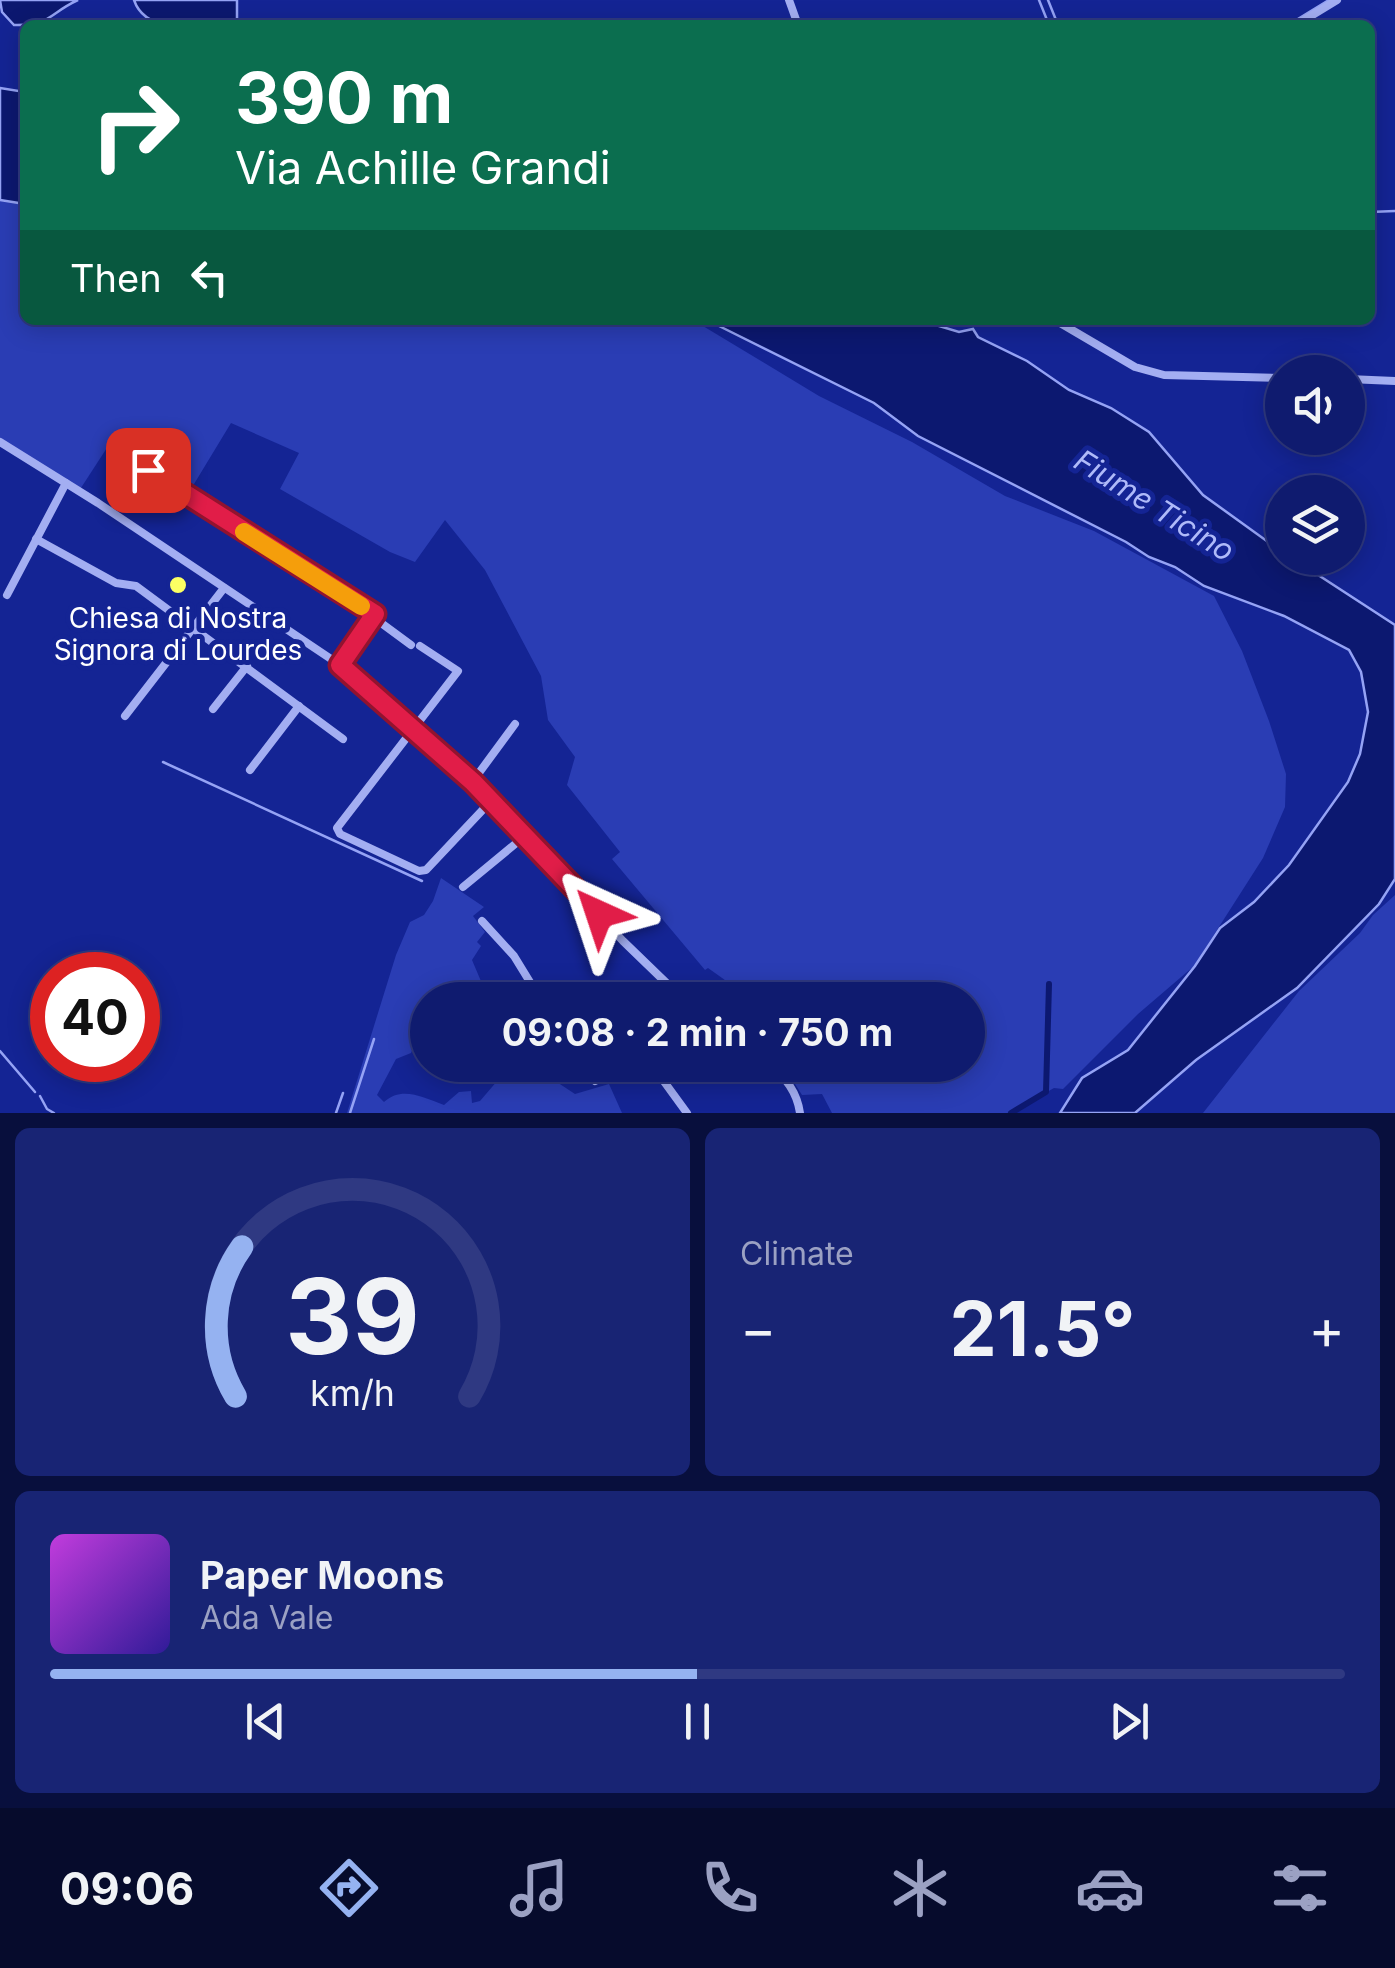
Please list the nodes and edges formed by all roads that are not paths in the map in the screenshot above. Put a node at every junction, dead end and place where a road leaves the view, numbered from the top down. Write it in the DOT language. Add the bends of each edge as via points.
graph roads {
  1 [pos="1337,0"];
  2 [pos="1304,20"];
  3 [pos="1063,325"];
  4 [pos="1265,378"];
  5 [pos="1365,380"];
  6 [pos="1395,381"];
  7 [pos="0,442"];
  8 [pos="147,470"];
  9 [pos="66,483"];
  10 [pos="36,540"];
  11 [pos="224,588"];
  12 [pos="7,595"];
  13 [pos="373,618"];
  14 [pos="194,627"];
  15 [pos="340,665"];
  16 [pos="247,666"];
  17 [pos="299,706"];
  18 [pos="213,709"];
  19 [pos="125,716"];
  20 [pos="515,724"];
  21 [pos="412,730"];
  22 [pos="343,739"];
  23 [pos="250,770"];
  24 [pos="473,782"];
  25 [pos="492,800"];
  26 [pos="526,835"];
  27 [pos="463,886"];
  28 [pos="482,921"];
  29 [pos="530,982"];
  30 [pos="665,982"];
  31 [pos="664,1082"];
  32 [pos="787,1082"];
  33 [pos="797,1112"];
  34 [pos="687,1113"];
  1 -- 2 [label="street"];
  3 -- 4 [label="street" via="1126,362 1164,375"];
  5 -- 6 [label="street"];
  7 -- 9 [label="street"];
  8 -- 13 [label="street"];
  9 -- 10 [label="street"];
  9 -- 11 [label="street"];
  10 -- 12 [label="street"];
  10 -- 14 [label="street" via="116,583 136,586"];
  11 -- 14 [label="street"];
  11 -- 15 [label="street"];
  13 -- 15 [label="street"];
  13 -- 21 [label="street" via="458,672"];
  14 -- 16 [label="street"];
  14 -- 19 [label="street"];
  15 -- 21 [label="street"];
  16 -- 17 [label="street"];
  16 -- 18 [label="street"];
  17 -- 22 [label="street"];
  17 -- 23 [label="street"];
  20 -- 24 [label="street"];
  21 -- 24 [label="street"];
  21 -- 25 [label="street" via="342,820 340,834 419,871"];
  24 -- 25 [label="street"];
  25 -- 26 [label="street"];
  26 -- 27 [label="street"];
  26 -- 30 [label="street"];
  28 -- 29 [label="street"];
  31 -- 34 [label="street"];
  32 -- 33 [label="street"];
}
